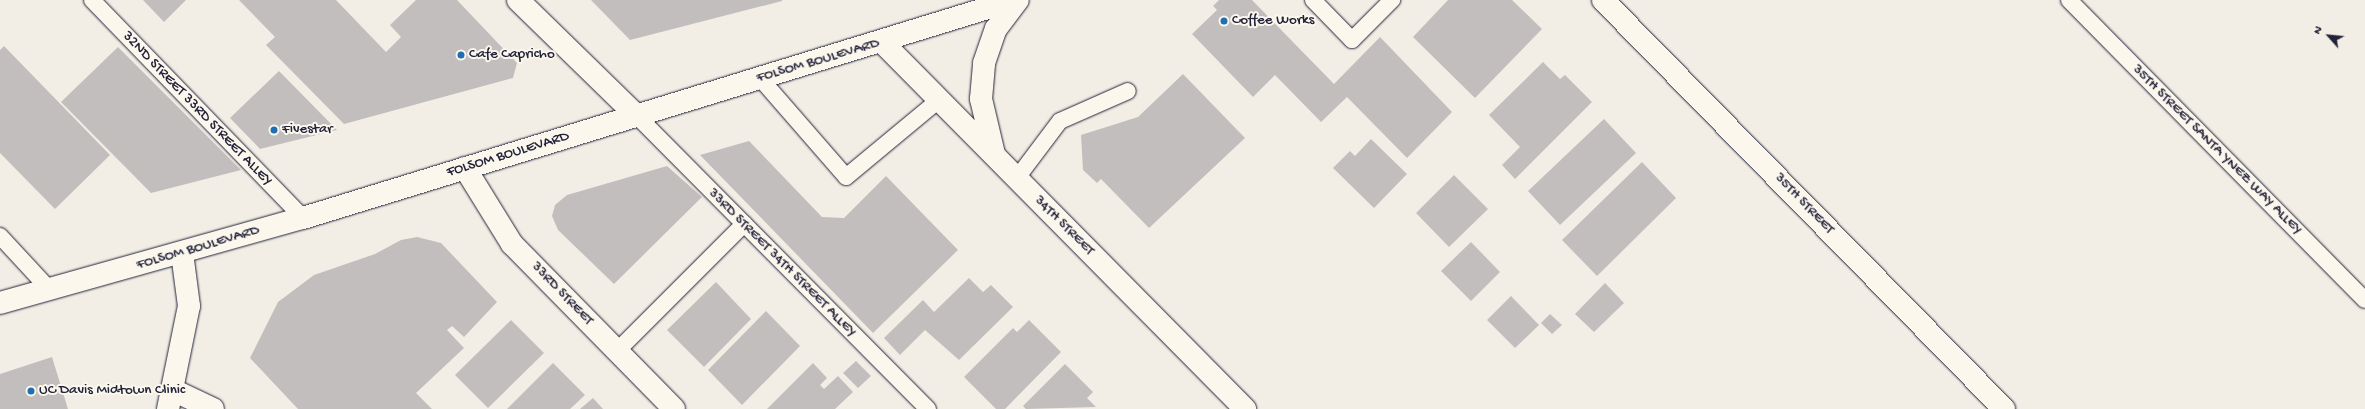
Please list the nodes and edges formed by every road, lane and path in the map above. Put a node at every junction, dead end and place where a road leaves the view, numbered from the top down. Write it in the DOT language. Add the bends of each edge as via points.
graph roads {
  1 [pos="92,0"];
  2 [pos="518,0"];
  3 [pos="1014,0"];
  4 [pos="1018,0"];
  5 [pos="1313,0"];
  6 [pos="1392,0"];
  7 [pos="1603,0"];
  8 [pos="2069,0"];
  9 [pos="883,43"];
  10 [pos="760,78"];
  11 [pos="1128,91"];
  12 [pos="940,99"];
  13 [pos="637,116"];
  14 [pos="994,154"];
  15 [pos="465,168"];
  16 [pos="1017,178"];
  17 [pos="303,218"];
  18 [pos="744,224"];
  19 [pos="0,236"];
  20 [pos="182,253"];
  21 [pos="49,289"];
  22 [pos="2365,300"];
  23 [pos="0,303"];
  24 [pos="617,350"];
  25 [pos="172,400"];
  26 [pos="213,409"];
  27 [pos="674,409"];
  28 [pos="928,409"];
  29 [pos="1244,409"];
  30 [pos="2004,409"];
  1 -- 17 [label="lane, 32ND STREET 33RD STREET ALLEY"];
  2 -- 13 [label="street"];
  3 -- 9 [label="street, FOLSOM BOULEVARD"];
  4 -- 14 [label="street" via="996,29 984,63 981,99"];
  5 -- 6 [label="lane" via="1352,40"];
  7 -- 30 [label="street, 35TH STREET"];
  8 -- 22 [label="lane, 35TH STREET SANTA YNEZ WAY ALLEY"];
  9 -- 10 [label="street, FOLSOM BOULEVARD"];
  9 -- 12 [label="street, 34TH STREET"];
  10 -- 12 [label="lane" via="846,177"];
  10 -- 13 [label="street, FOLSOM BOULEVARD"];
  11 -- 16 [label="lane" via="1060,121"];
  12 -- 14 [label="street, 34TH STREET"];
  13 -- 15 [label="street, FOLSOM BOULEVARD"];
  13 -- 18 [label="lane, 33RD STREET 34TH STREET ALLEY"];
  14 -- 16 [label="street, 34TH STREET"];
  15 -- 17 [label="street, FOLSOM BOULEVARD"];
  15 -- 24 [label="street, 33RD STREET" via="512,244"];
  16 -- 29 [label="street, 34TH STREET"];
  17 -- 20 [label="street, FOLSOM BOULEVARD"];
  18 -- 24 [label="lane"];
  18 -- 28 [label="lane, 33RD STREET 34TH STREET ALLEY"];
  19 -- 21 [label="lane"];
  20 -- 21 [label="street, FOLSOM BOULEVARD"];
  20 -- 25 [label="street" via="190,306"];
  21 -- 23 [label="street, FOLSOM BOULEVARD"];
  24 -- 27 [label="street, 33RD STREET"];
  25 -- 26 [label="street"];
}
